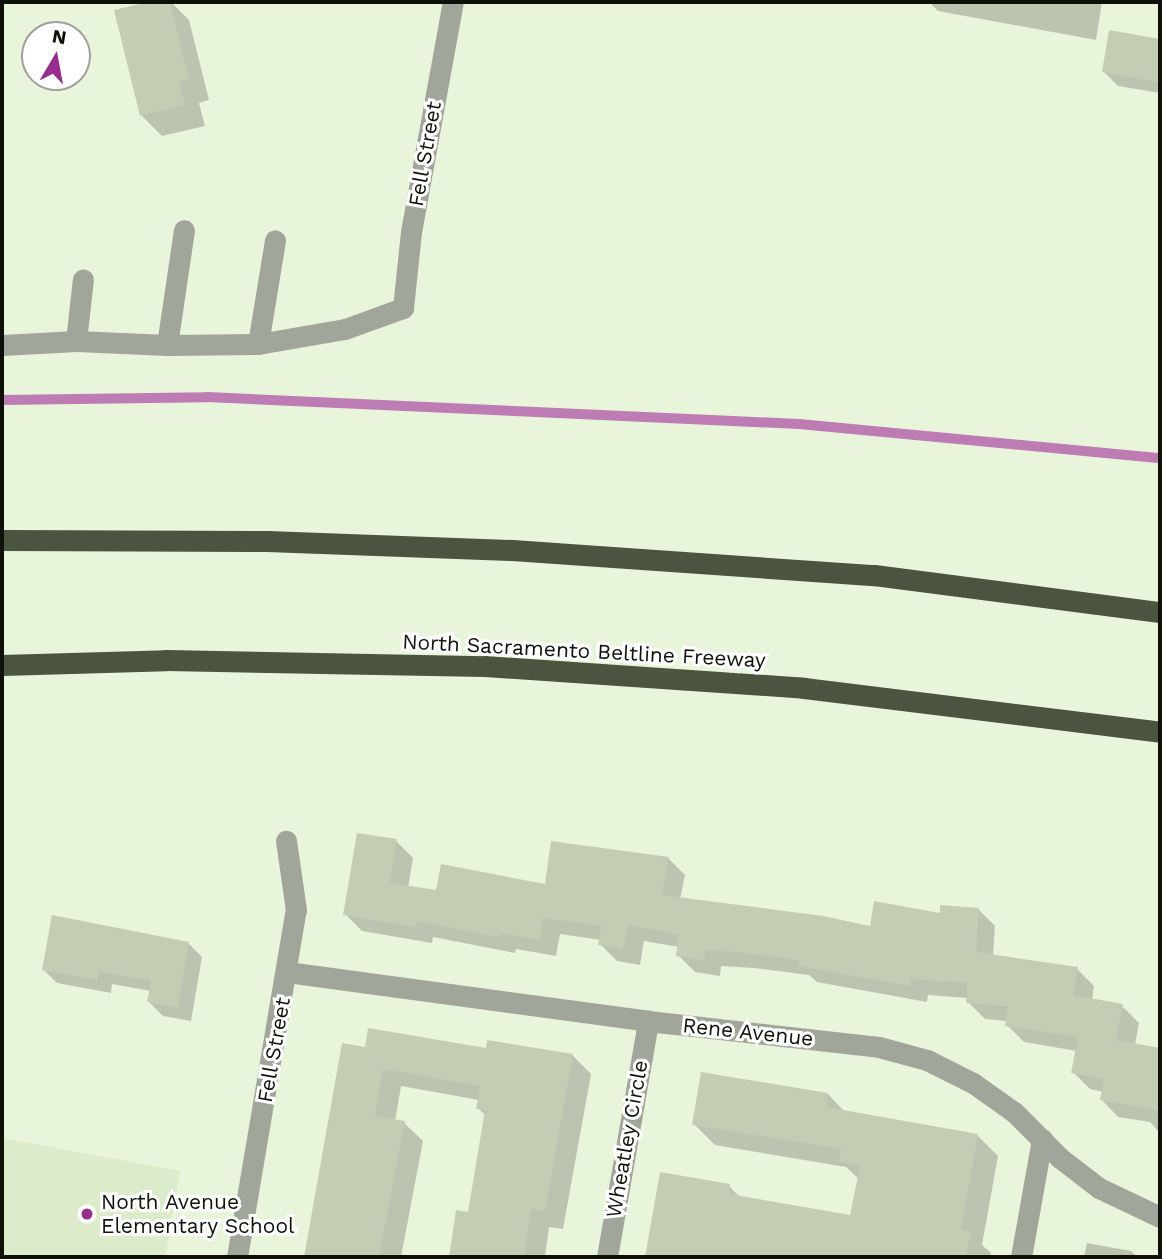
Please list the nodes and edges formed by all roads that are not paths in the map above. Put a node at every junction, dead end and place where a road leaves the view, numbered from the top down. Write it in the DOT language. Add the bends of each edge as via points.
graph roads {
  1 [pos="453,2"];
  2 [pos="184,230"];
  3 [pos="275,240"];
  4 [pos="83,279"];
  5 [pos="76,341"];
  6 [pos="258,344"];
  7 [pos="2,345"];
  8 [pos="167,345"];
  9 [pos="2,540"];
  10 [pos="1160,612"];
  11 [pos="2,665"];
  12 [pos="1160,735"];
  13 [pos="286,841"];
  14 [pos="287,972"];
  15 [pos="648,1021"];
  16 [pos="1042,1139"];
  17 [pos="1160,1217"];
  18 [pos="237,1257"];
  19 [pos="607,1257"];
  20 [pos="1021,1257"];
  1 -- 6 [label="street, Fell Street" via="411,232 403,308 345,329"];
  2 -- 8 [label="street"];
  3 -- 6 [label="street"];
  4 -- 5 [label="street"];
  5 -- 7 [label="street"];
  5 -- 8 [label="street"];
  6 -- 8 [label="street"];
  9 -- 10 [label="highway" via="267,541 512,550 874,575"];
  11 -- 12 [label="highway, North Sacramento Beltline Freeway" via="166,660 485,666 804,688 1121,725"];
  13 -- 14 [label="street, Fell Street" via="296,910"];
  14 -- 15 [label="street, Rene Avenue"];
  14 -- 18 [label="street, Fell Street"];
  15 -- 16 [label="street, Rene Avenue" via="878,1047 927,1060 972,1083 1014,1112"];
  15 -- 19 [label="street, Wheatley Circle"];
  16 -- 17 [label="street, Rene Avenue" via="1099,1188"];
  16 -- 20 [label="street"];
}
